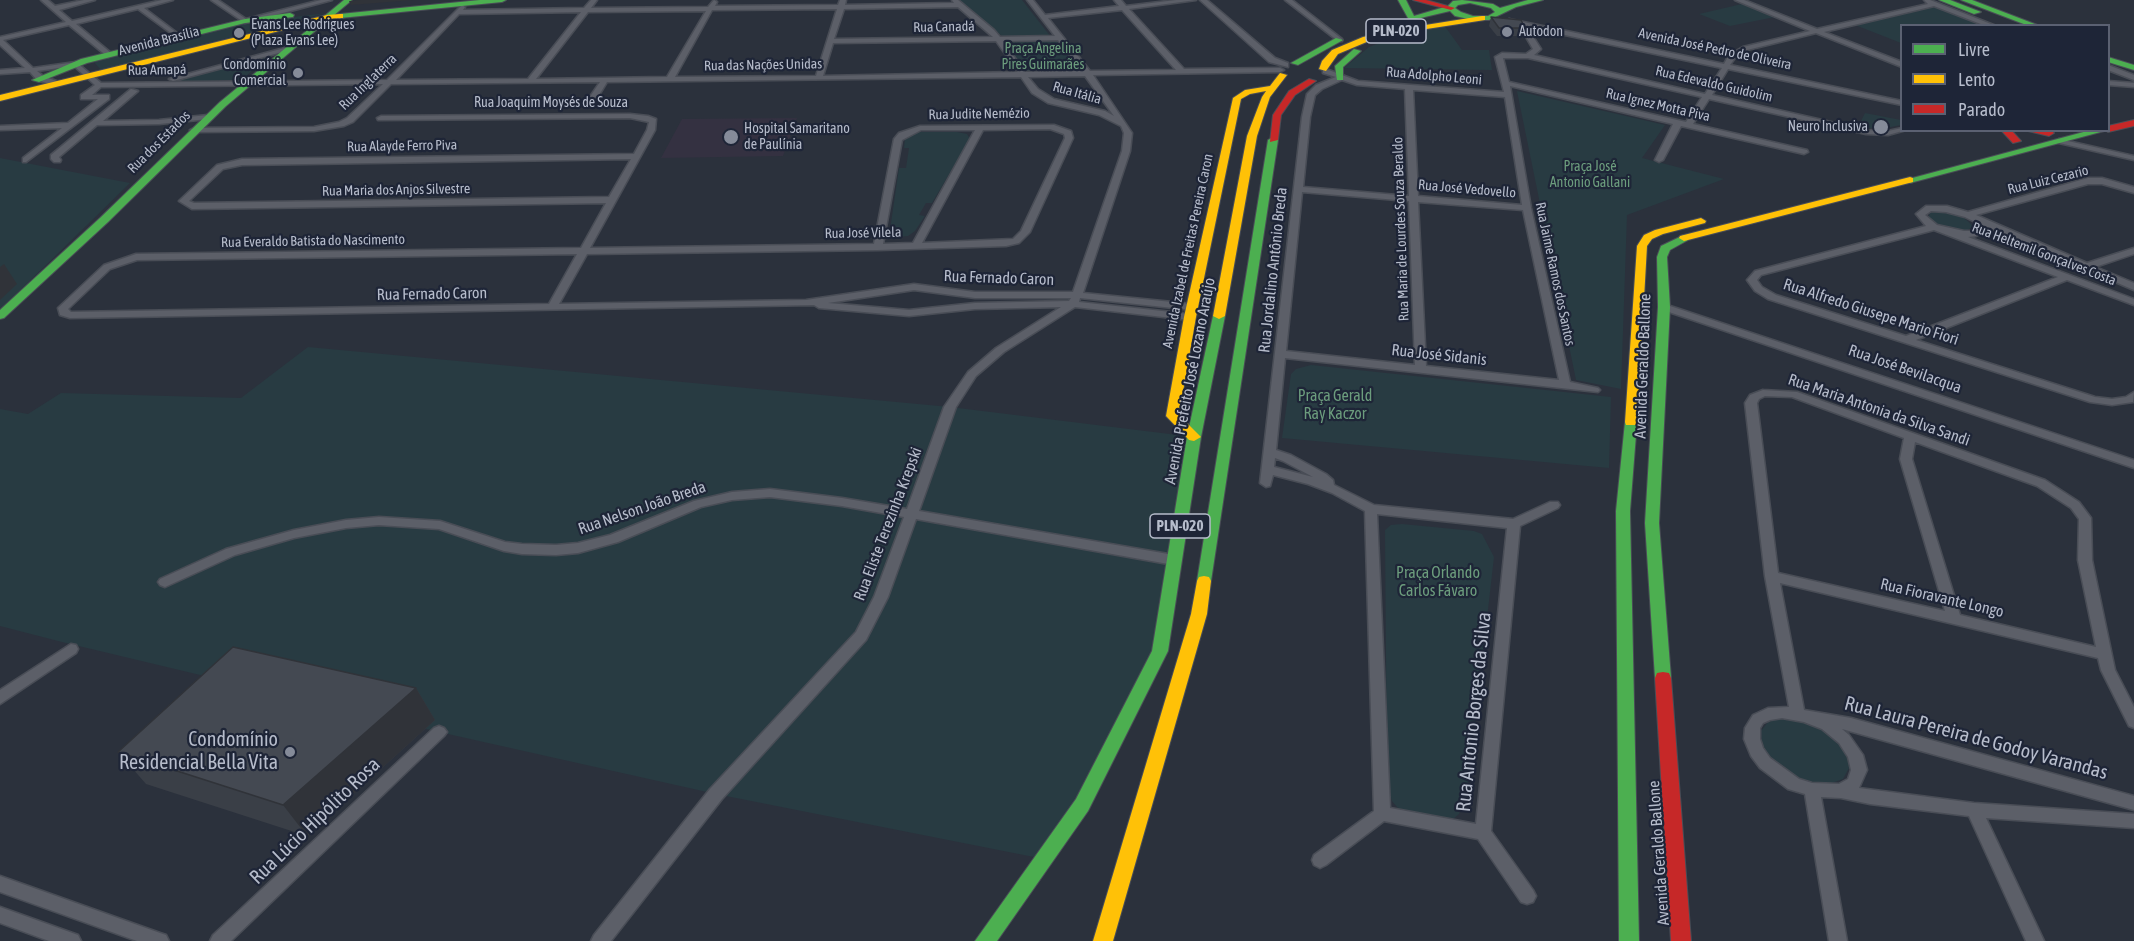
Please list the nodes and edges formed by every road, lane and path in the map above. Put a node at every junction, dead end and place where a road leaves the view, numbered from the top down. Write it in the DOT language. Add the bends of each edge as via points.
graph roads {
  1 [pos="44,0"];
  2 [pos="92,0"];
  3 [pos="170,0"];
  4 [pos="214,0"];
  5 [pos="300,0"];
  6 [pos="348,0"];
  7 [pos="441,0"];
  8 [pos="502,0"];
  9 [pos="594,0"];
  10 [pos="716,0"];
  11 [pos="1029,0"];
  12 [pos="1117,0"];
  13 [pos="1192,0"];
  14 [pos="1203,0"];
  15 [pos="1288,0"];
  16 [pos="1402,0"];
  17 [pos="1417,0"];
  18 [pos="1511,0"];
  19 [pos="1539,0"];
  20 [pos="1738,0"];
  21 [pos="1923,0"];
  22 [pos="1965,0"];
  23 [pos="958,2"];
  24 [pos="1479,2"];
  25 [pos="1941,2"];
  26 [pos="842,3"];
  27 [pos="1454,4"];
  28 [pos="308,5"];
  29 [pos="464,5"];
  30 [pos="139,7"];
  31 [pos="711,8"];
  32 [pos="1124,8"];
  33 [pos="53,9"];
  34 [pos="330,9"];
  35 [pos="587,10"];
  36 [pos="1998,11"];
  37 [pos="1493,15"];
  38 [pos="1042,17"];
  39 [pos="1412,18"];
  40 [pos="244,21"];
  41 [pos="70,23"];
  42 [pos="1522,24"];
  43 [pos="1989,24"];
  44 [pos="2010,24"];
  45 [pos="2032,24"];
  46 [pos="1815,30"];
  47 [pos="178,38"];
  48 [pos="1059,38"];
  49 [pos="997,39"];
  50 [pos="0,40"];
  51 [pos="1340,40"];
  52 [pos="830,41"];
  53 [pos="288,49"];
  54 [pos="2110,51"];
  55 [pos="108,55"];
  56 [pos="1528,56"];
  57 [pos="1544,59"];
  58 [pos="2110,60"];
  59 [pos="2134,60"];
  60 [pos="76,63"];
  61 [pos="1900,64"];
  62 [pos="1726,65"];
  63 [pos="2110,67"];
  64 [pos="1286,68"];
  65 [pos="2128,70"];
  66 [pos="1181,71"];
  67 [pos="0,72"];
  68 [pos="36,74"];
  69 [pos="1088,74"];
  70 [pos="1024,75"];
  71 [pos="1325,77"];
  72 [pos="819,78"];
  73 [pos="2134,78"];
  74 [pos="670,79"];
  75 [pos="94,80"];
  76 [pos="605,80"];
  77 [pos="2110,80"];
  78 [pos="530,81"];
  79 [pos="2110,81"];
  80 [pos="389,82"];
  81 [pos="155,83"];
  82 [pos="247,83"];
  83 [pos="1506,83"];
  84 [pos="56,84"];
  85 [pos="2134,85"];
  86 [pos="1271,88"];
  87 [pos="1409,88"];
  88 [pos="134,91"];
  89 [pos="0,92"];
  90 [pos="1508,95"];
  91 [pos="1706,97"];
  92 [pos="0,98"];
  93 [pos="594,98"];
  94 [pos="1106,101"];
  95 [pos="1900,103"];
  96 [pos="1084,107"];
  97 [pos="2134,112"];
  98 [pos="208,117"];
  99 [pos="381,118"];
  100 [pos="2110,119"];
  101 [pos="159,122"];
  102 [pos="95,123"];
  103 [pos="1678,123"];
  104 [pos="2134,123"];
  105 [pos="71,125"];
  106 [pos="1125,126"];
  107 [pos="1688,126"];
  108 [pos="0,128"];
  109 [pos="980,128"];
  110 [pos="196,129"];
  111 [pos="2110,129"];
  112 [pos="1064,130"];
  113 [pos="1900,130"];
  114 [pos="2007,132"];
  115 [pos="2040,132"];
  116 [pos="2098,132"];
  117 [pos="2057,135"];
  118 [pos="2079,137"];
  119 [pos="2016,141"];
  120 [pos="2092,147"];
  121 [pos="1804,152"];
  122 [pos="636,156"];
  123 [pos="2134,158"];
  124 [pos="26,160"];
  125 [pos="57,160"];
  126 [pos="1659,160"];
  127 [pos="1298,189"];
  128 [pos="2134,190"];
  129 [pos="1413,198"];
  130 [pos="611,200"];
  131 [pos="183,201"];
  132 [pos="1527,208"];
  133 [pos="1970,216"];
  134 [pos="1939,229"];
  135 [pos="879,246"];
  136 [pos="916,246"];
  137 [pos="582,251"];
  138 [pos="2134,251"];
  139 [pos="2087,266"];
  140 [pos="2066,277"];
  141 [pos="2134,287"];
  142 [pos="890,291"];
  143 [pos="936,291"];
  144 [pos="1075,299"];
  145 [pos="2134,302"];
  146 [pos="806,303"];
  147 [pos="553,306"];
  148 [pos="1664,307"];
  149 [pos="63,308"];
  150 [pos="934,310"];
  151 [pos="886,311"];
  152 [pos="1191,312"];
  153 [pos="0,316"];
  154 [pos="1908,339"];
  155 [pos="1281,354"];
  156 [pos="1421,369"];
  157 [pos="1564,384"];
  158 [pos="1594,390"];
  159 [pos="2134,395"];
  160 [pos="1911,436"];
  161 [pos="1194,437"];
  162 [pos="1270,452"];
  163 [pos="2134,464"];
  164 [pos="1268,470"];
  165 [pos="1266,483"];
  166 [pos="1336,490"];
  167 [pos="1554,505"];
  168 [pos="1371,510"];
  169 [pos="912,514"];
  170 [pos="1514,524"];
  171 [pos="1174,560"];
  172 [pos="1772,576"];
  173 [pos="165,582"];
  174 [pos="1954,619"];
  175 [pos="71,649"];
  176 [pos="2104,654"];
  177 [pos="0,698"];
  178 [pos="1802,714"];
  179 [pos="2134,722"];
  180 [pos="439,732"];
  181 [pos="1812,790"];
  182 [pos="1841,790"];
  183 [pos="2134,803"];
  184 [pos="1974,810"];
  185 [pos="1382,814"];
  186 [pos="2134,821"];
  187 [pos="1483,833"];
  188 [pos="1320,860"];
  189 [pos="0,884"];
  190 [pos="1527,896"];
  191 [pos="0,915"];
  192 [pos="72,941"];
  193 [pos="160,941"];
  194 [pos="219,941"];
  195 [pos="600,941"];
  196 [pos="985,941"];
  197 [pos="1103,941"];
  198 [pos="1629,941"];
  199 [pos="1681,941"];
  200 [pos="1838,941"];
  201 [pos="2035,941"];
  1 -- 33 [label="street"];
  2 -- 33 [label="street"];
  3 -- 30 [label="street"];
  4 -- 40 [label="street"];
  5 -- 28 [label="street"];
  6 -- 34 [label="main road, Rua dos Estados"];
  7 -- 34 [label="main road, Avenida Brasília"];
  8 -- 29 [label="main road"];
  9 -- 35 [label="street"];
  10 -- 31 [label="street"];
  11 -- 38 [label="street"];
  12 -- 32 [label="street"];
  13 -- 32 [label="street"];
  14 -- 64 [label="street"];
  15 -- 51 [label="street"];
  16 -- 39 [label="main road"];
  17 -- 27 [label="main road"];
  18 -- 24 [label="main road"];
  19 -- 37 [label="main road" via="1507,7"];
  20 -- 46 [label="street"];
  21 -- 25 [label="street"];
  22 -- 36 [label="main road"];
  23 -- 26 [label="street"];
  23 -- 49 [label="street, Rua Itália"];
  24 -- 27 [label="main road"];
  24 -- 37 [label="main road" via="1494,6"];
  25 -- 36 [label="main road" via="2001,15"];
  25 -- 43 [label="street"];
  25 -- 44 [label="main road"];
  25 -- 46 [label="street"];
  26 -- 31 [label="street"];
  26 -- 52 [label="street"];
  27 -- 37 [label="main road" via="1465,16"];
  27 -- 39 [label="main road, Avenida Prefeito José Lozano Araújo / PLN-020"];
  28 -- 34 [label="street"];
  28 -- 40 [label="street"];
  29 -- 34 [label="main road"];
  29 -- 35 [label="street"];
  29 -- 80 [label="street, Rua Inglaterra"];
  30 -- 41 [label="street"];
  30 -- 47 [label="street"];
  31 -- 35 [label="street"];
  31 -- 74 [label="street"];
  32 -- 38 [label="street"];
  32 -- 66 [label="street"];
  33 -- 41 [label="street"];
  34 -- 40 [label="main road, Avenida Brasília"];
  34 -- 53 [label="main road, Rua dos Estados"];
  34 -- 75 [label="main road, Avenida Brasília"];
  35 -- 78 [label="street"];
  36 -- 45 [label="main road"];
  37 -- 42 [label="street, Avenida José Pedro de Oliveira"];
  37 -- 42 [label="street, Avenida José Pedro de Oliveira"];
  37 -- 71 [label="main road, PLN-020" via="1366,39 1335,52 1325,63"];
  38 -- 48 [label="street"];
  39 -- 51 [label="main road, Avenida Prefeito José Lozano Araújo / PLN-020"];
  40 -- 47 [label="main road, Avenida Brasília"];
  41 -- 50 [label="street"];
  41 -- 55 [label="street"];
  42 -- 56 [label="street" via="1537,49"];
  42 -- 62 [label="street, Avenida José Pedro de Oliveira"];
  46 -- 61 [label="street"];
  46 -- 62 [label="street" via="1745,48"];
  47 -- 55 [label="main road, Avenida Brasília"];
  48 -- 49 [label="street, Rua Canadá"];
  48 -- 69 [label="street"];
  49 -- 52 [label="street, Rua Canadá"];
  49 -- 70 [label="street, Rua Itália"];
  50 -- 68 [label="street"];
  51 -- 64 [label="main road, Avenida Prefeito José Lozano Araújo / PLN-020"];
  52 -- 72 [label="street"];
  53 -- 81 [label="street"];
  53 -- 82 [label="main road, Rua dos Estados"];
  54 -- 59 [label="main road"];
  55 -- 60 [label="main road, Avenida Brasília"];
  56 -- 57 [label="street, Rua Jaime Ramos dos Santos"];
  56 -- 83 [label="street, Rua Jaime Ramos dos Santos" via="1499,57"];
  57 -- 91 [label="street, Rua Edevaldo Guidolim"];
  58 -- 65 [label="main road"];
  60 -- 68 [label="main road"];
  60 -- 75 [label="street"];
  62 -- 91 [label="street"];
  62 -- 95 [label="street, Avenida José Pedro de Oliveira"];
  63 -- 65 [label="street"];
  64 -- 66 [label="street, Rua das Nações Unidas"];
  64 -- 71 [label="main road" via="1299,81"];
  64 -- 86 [label="main road, Avenida Prefeito José Lozano Araújo / PLN-020"];
  65 -- 73 [label="street"];
  65 -- 77 [label="street"];
  66 -- 69 [label="street, Rua das Nações Unidas"];
  67 -- 68 [label="street"];
  68 -- 84 [label="street"];
  68 -- 89 [label="main road"];
  69 -- 70 [label="street, Rua das Nações Unidas"];
  69 -- 94 [label="street"];
  70 -- 72 [label="street, Rua das Nações Unidas"];
  70 -- 96 [label="street, Rua Itália" via="1041,96"];
  71 -- 87 [label="street, Rua Adolpho Leoni"];
  71 -- 127 [label="street, Rua Jordalino Antônio Breda" via="1310,97"];
  71 -- 197 [label="main road, PLN-020" via="1292,93 1277,115 1199,614"];
  72 -- 74 [label="street, Rua das Nações Unidas"];
  74 -- 76 [label="street, Rua das Nações Unidas"];
  75 -- 81 [label="street, Rua Amapá"];
  75 -- 84 [label="main road, Avenida Brasília"];
  75 -- 105 [label="street" via="84,97 106,97"];
  76 -- 78 [label="street, Rua das Nações Unidas"];
  76 -- 93 [label="street"];
  78 -- 80 [label="street, Rua das Nações Unidas"];
  79 -- 85 [label="street"];
  80 -- 82 [label="street, Rua das Nações Unidas"];
  80 -- 110 [label="street, Rua Inglaterra" via="350,120 330,127"];
  81 -- 82 [label="street, Rua Amapá"];
  82 -- 98 [label="main road, Rua dos Estados"];
  83 -- 90 [label="street, Rua Jaime Ramos dos Santos"];
  83 -- 103 [label="street, Rua Ignez Motta Piva"];
  84 -- 92 [label="main road, Avenida Brasília"];
  86 -- 152 [label="main road, Avenida Izabel de Freitas Pereira Caron" via="1237,98"];
  86 -- 161 [label="main road, Avenida Prefeito José Lozano Araújo / PLN-020" via="1252,136"];
  87 -- 90 [label="street, Rua Adolpho Leoni"];
  87 -- 129 [label="street, Rua Maria de Lourdes Souza Beraldo"];
  88 -- 102 [label="street"];
  90 -- 132 [label="street, Rua Jaime Ramos dos Santos"];
  91 -- 107 [label="street"];
  91 -- 113 [label="street, Rua Edevaldo Guidolim" via="1878,134"];
  94 -- 96 [label="street"];
  94 -- 106 [label="street"];
  96 -- 106 [label="street, Rua Itália"];
  97 -- 100 [label="main road"];
  98 -- 101 [label="street"];
  98 -- 110 [label="main road, Rua dos Estados"];
  99 -- 122 [label="street, Rua Joaquim Moysés de Souza" via="639,116 653,121"];
  101 -- 102 [label="street"];
  101 -- 110 [label="street, Rua Inglaterra"];
  102 -- 125 [label="street" via="54,157"];
  103 -- 107 [label="street, Rua Ignez Motta Piva"];
  103 -- 126 [label="street"];
  104 -- 111 [label="main road, Avenida Geraldo Ballone"];
  105 -- 108 [label="street"];
  105 -- 124 [label="street"];
  106 -- 144 [label="street" via="1126,151"];
  107 -- 121 [label="street, Rua Ignez Motta Piva"];
  109 -- 112 [label="street, Rua Judite Nemézio"];
  109 -- 135 [label="street, Rua Judite Nemézio" via="920,128 898,139"];
  109 -- 136 [label="street"];
  110 -- 153 [label="main road, Rua dos Estados"];
  112 -- 136 [label="street, Rua José Vilela" via="1069,138 1022,237 1006,243"];
  114 -- 119 [label="main road"];
  115 -- 117 [label="main road"];
  116 -- 118 [label="main road, Avenida Geraldo Ballone"];
  117 -- 118 [label="main road, Avenida Geraldo Ballone"];
  117 -- 119 [label="main road, Avenida Geraldo Ballone"];
  117 -- 120 [label="street"];
  117 -- 148 [label="main road, Avenida Geraldo Ballone" via="1672,242 1662,257"];
  118 -- 120 [label="street"];
  119 -- 198 [label="main road, Avenida Geraldo Ballone" via="1659,231 1642,246 1623,511"];
  120 -- 123 [label="street"];
  122 -- 130 [label="street, Rua Joaquim Moysés de Souza"];
  122 -- 131 [label="street, Rua Alayde Ferro Piva" via="242,162 220,167"];
  127 -- 129 [label="street, Rua José Vedovello"];
  127 -- 155 [label="street, Rua Jordalino Antônio Breda"];
  128 -- 133 [label="street, Rua Luiz Cezario" via="2088,181"];
  129 -- 132 [label="street, Rua José Vedovello"];
  129 -- 156 [label="street, Rua Maria de Lourdes Souza Beraldo"];
  130 -- 131 [label="street, Rua Maria dos Anjos Silvestre" via="192,206"];
  130 -- 137 [label="street, Rua Joaquim Moysés de Souza"];
  132 -- 157 [label="street, Rua Jaime Ramos dos Santos"];
  133 -- 134 [label="street" via="1982,225 1979,232 1964,234"];
  133 -- 134 [label="street" via="1947,209 1923,210 1922,218"];
  133 -- 139 [label="street, Rua Heltemil Gonçalves Costa"];
  134 -- 140 [label="street, Rua Heltemil Gonçalves Costa"];
  134 -- 154 [label="street, Rua Alfredo Giusepe Mario Fiori" via="1758,273 1752,280 1772,297"];
  135 -- 136 [label="street, Rua José Vilela"];
  135 -- 137 [label="street, Rua José Vilela"];
  137 -- 147 [label="street, Rua Joaquim Moysés de Souza"];
  137 -- 149 [label="street, Rua Everaldo Batista do Nascimento" via="136,257 107,267"];
  138 -- 139 [label="street"];
  139 -- 141 [label="street, Rua Heltemil Gonçalves Costa"];
  140 -- 145 [label="street, Rua Heltemil Gonçalves Costa"];
  140 -- 154 [label="street"];
  142 -- 143 [label="street, Rua Fernado Caron" via="914,287"];
  142 -- 146 [label="street, Rua Fernado Caron"];
  142 -- 151 [label="street"];
  143 -- 144 [label="street, Rua Fernado Caron"];
  143 -- 150 [label="street"];
  144 -- 150 [label="street, Rua Fernado Caron"];
  144 -- 152 [label="street, Rua Fernado Caron"];
  144 -- 169 [label="street, Rua Eliste Terezinha Krepski" via="972,374 950,407"];
  146 -- 147 [label="street, Rua Fernado Caron"];
  146 -- 151 [label="street, Rua Fernado Caron"];
  147 -- 149 [label="street, Rua Fernado Caron" via="70,315"];
  148 -- 163 [label="street, Rua José Bevilacqua"];
  148 -- 199 [label="main road, Avenida Geraldo Ballone" via="1652,523"];
  150 -- 151 [label="street, Rua Fernado Caron" via="909,314"];
  152 -- 161 [label="main road, Avenida Izabel de Freitas Pereira Caron" via="1172,416"];
  154 -- 159 [label="street, Rua Alfredo Giusepe Mario Fiori" via="2094,400 2129,400"];
  155 -- 156 [label="street, Rua José Sidanis"];
  155 -- 162 [label="street, Rua Jordalino Antônio Breda"];
  156 -- 157 [label="street, Rua José Sidanis"];
  157 -- 158 [label="street, Rua José Sidanis"];
  160 -- 172 [label="street, Rua Maria Antonia da Silva Sandi" via="1792,394 1754,397 1751,403"];
  160 -- 174 [label="street" via="1906,459"];
  160 -- 176 [label="street, Rua Maria Antonia da Silva Sandi" via="2041,483 2075,505 2085,518 2085,560"];
  161 -- 171 [label="main road, Avenida Prefeito José Lozano Araújo / PLN-020"];
  162 -- 164 [label="street, Rua Jordalino Antônio Breda"];
  162 -- 166 [label="street" via="1323,477"];
  164 -- 165 [label="street, Rua Jordalino Antônio Breda"];
  164 -- 166 [label="street"];
  166 -- 168 [label="street"];
  167 -- 170 [label="street"];
  168 -- 170 [label="street"];
  168 -- 185 [label="street"];
  169 -- 171 [label="street, Rua Nelson João Breda"];
  169 -- 173 [label="street, Rua Nelson João Breda" via="812,497 751,493 698,504 596,544 556,550 504,546 440,525 379,521 294,534 231,552"];
  169 -- 195 [label="street, Rua Eliste Terezinha Krepski" via="861,636 716,794"];
  170 -- 187 [label="street, Rua Antonio Borges da Silva"];
  171 -- 196 [label="main road, Avenida Prefeito José Lozano Araújo / PLN-020" via="1160,651 1082,805"];
  172 -- 174 [label="street, Rua Fioravante Longo"];
  172 -- 178 [label="street, Rua Maria Antonia da Silva Sandi"];
  174 -- 176 [label="street, Rua Fioravante Longo"];
  175 -- 177 [label="street"];
  176 -- 179 [label="street, Rua Maria Antonia da Silva Sandi"];
  178 -- 181 [label="street" via="1768,714 1758,719 1752,739 1765,763 1794,784"];
  178 -- 182 [label="street" via="1827,725 1855,755 1859,770 1854,783"];
  178 -- 183 [label="street, Rua Laura Pereira de Godoy Varandas" via="1851,724"];
  180 -- 194 [label="street, Rua Lúcio Hipólito Rosa"];
  181 -- 182 [label="street"];
  181 -- 200 [label="street"];
  182 -- 184 [label="street"];
  184 -- 186 [label="street"];
  184 -- 201 [label="street"];
  185 -- 187 [label="street, Rua Antonio Borges da Silva"];
  185 -- 188 [label="street"];
  187 -- 190 [label="street, Rua Antonio Borges da Silva"];
  189 -- 193 [label="street"];
  191 -- 192 [label="street"];
}
